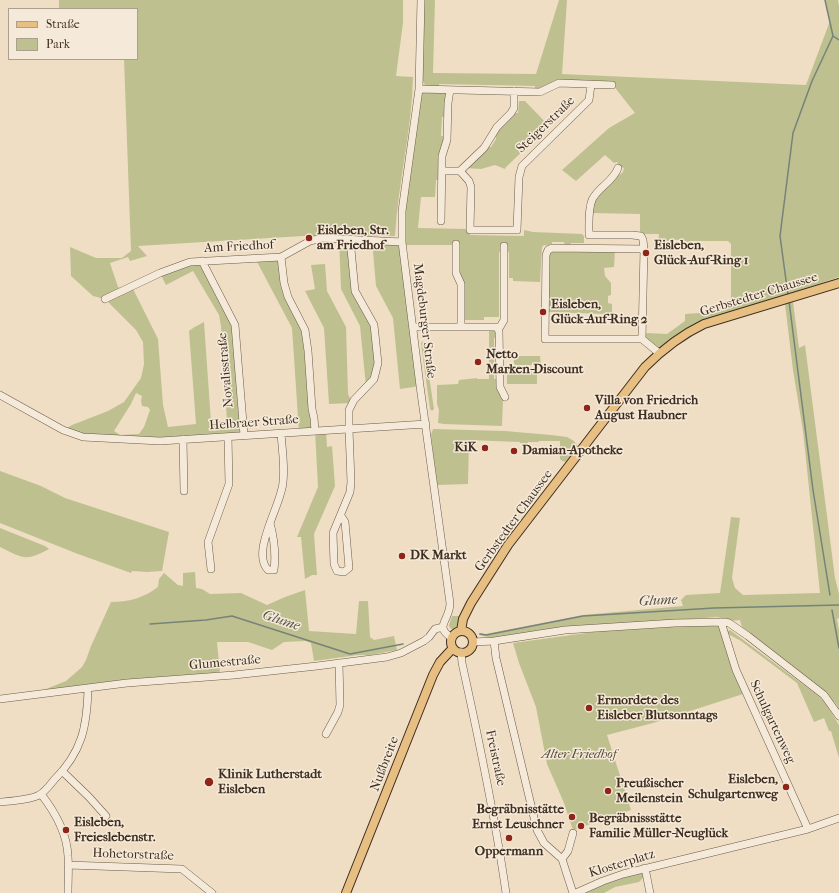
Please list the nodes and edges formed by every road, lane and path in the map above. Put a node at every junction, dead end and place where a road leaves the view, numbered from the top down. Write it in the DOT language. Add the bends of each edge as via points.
graph roads {
  1 [pos="421,0"];
  2 [pos="591,85"];
  3 [pos="612,85"];
  4 [pos="419,89"];
  5 [pos="450,90"];
  6 [pos="514,91"];
  7 [pos="618,168"];
  8 [pos="442,171"];
  9 [pos="460,171"];
  10 [pos="441,220"];
  11 [pos="350,239"];
  12 [pos="402,242"];
  13 [pos="456,244"];
  14 [pos="504,246"];
  15 [pos="644,249"];
  16 [pos="281,257"];
  17 [pos="202,261"];
  18 [pos="839,283"];
  19 [pos="105,299"];
  20 [pos="413,327"];
  21 [pos="461,327"];
  22 [pos="499,327"];
  23 [pos="642,339"];
  24 [pos="659,353"];
  25 [pos="0,396"];
  26 [pos="505,397"];
  27 [pos="426,424"];
  28 [pos="349,429"];
  29 [pos="315,431"];
  30 [pos="281,433"];
  31 [pos="244,436"];
  32 [pos="228,437"];
  33 [pos="183,439"];
  34 [pos="184,491"];
  35 [pos="341,516"];
  36 [pos="270,523"];
  37 [pos="211,569"];
  38 [pos="721,622"];
  39 [pos="443,627"];
  40 [pos="461,631"];
  41 [pos="452,638"];
  42 [pos="494,641"];
  43 [pos="473,642"];
  44 [pos="453,648"];
  45 [pos="461,652"];
  46 [pos="339,663"];
  47 [pos="88,688"];
  48 [pos="0,699"];
  49 [pos="839,716"];
  50 [pos="326,734"];
  51 [pos="62,771"];
  52 [pos="41,794"];
  53 [pos="0,802"];
  54 [pos="106,816"];
  55 [pos="839,818"];
  56 [pos="808,829"];
  57 [pos="573,833"];
  58 [pos="562,859"];
  59 [pos="68,865"];
  60 [pos="645,868"];
  61 [pos="68,893"];
  62 [pos="212,893"];
  63 [pos="346,893"];
  64 [pos="506,893"];
  65 [pos="575,893"];
  66 [pos="650,893"];
  1 -- 4 [label="street, Magdeburger Straße"];
  2 -- 3 [label="street, Steigerstraße"];
  2 -- 6 [label="street, Steigerstraße" via="559,83 540,92"];
  2 -- 9 [label="street, Steigerstraße" via="589,100 522,166 519,178 518,230 470,230 471,187"];
  4 -- 5 [label="street, Steigerstraße"];
  4 -- 12 [label="street, Magdeburger Straße" via="402,211"];
  5 -- 6 [label="street, Steigerstraße"];
  5 -- 8 [label="street"];
  6 -- 9 [label="street" via="514,108 511,114 497,127 484,148"];
  7 -- 15 [label="street" via="616,174 592,200 589,235 641,236 644,240"];
  8 -- 9 [label="street"];
  8 -- 10 [label="street"];
  11 -- 12 [label="street, Am Friedhof"];
  11 -- 16 [label="street, Am Friedhof" via="317,239"];
  11 -- 28 [label="street" via="355,291 374,325 378,363 374,379 351,404 348,416"];
  12 -- 20 [label="street, Magdeburger Straße"];
  13 -- 21 [label="street" via="456,273 461,284"];
  14 -- 22 [label="street" via="504,320"];
  15 -- 23 [label="street"];
  15 -- 23 [label="street" via="552,248 546,254 545,339"];
  16 -- 17 [label="street, Am Friedhof"];
  16 -- 29 [label="street" via="288,297 305,330"];
  17 -- 19 [label="street, Am Friedhof" via="190,262 160,273"];
  17 -- 31 [label="street, Novalisstraße" via="234,325"];
  18 -- 24 [label="main road, Gerbstedter Chaussee" via="704,324 684,334"];
  20 -- 21 [label="street"];
  20 -- 27 [label="street, Magdeburger Straße"];
  21 -- 22 [label="street"];
  22 -- 26 [label="street" via="500,387"];
  23 -- 24 [label="street"];
  24 -- 40 [label="main road, Gerbstedter Chaussee" via="645,367 505,550 479,590 466,614"];
  25 -- 33 [label="street, Helbraer Straße" via="63,430 83,437 160,441"];
  27 -- 28 [label="street, Helbraer Straße"];
  27 -- 39 [label="street, Magdeburger Straße" via="450,603 450,612"];
  28 -- 29 [label="street, Helbraer Straße"];
  28 -- 35 [label="street" via="351,482"];
  29 -- 30 [label="street, Helbraer Straße"];
  30 -- 31 [label="street, Helbraer Straße"];
  30 -- 36 [label="street" via="283,484"];
  31 -- 32 [label="street, Helbraer Straße"];
  32 -- 33 [label="street, Helbraer Straße"];
  32 -- 37 [label="street" via="229,484 208,542"];
  33 -- 34 [label="street"];
  35 -- 35 [label="street" via="345,522 349,568 344,572 337,571 334,564 333,533"];
  36 -- 36 [label="street" via="274,540 274,570 268,570 264,566 262,552"];
  38 -- 42 [label="street" via="565,630"];
  38 -- 49 [label="street" via="735,627 802,677 827,698"];
  38 -- 56 [label="street, Schulgartenweg" via="736,670"];
  39 -- 41 [label="street" via="446,634"];
  39 -- 46 [label="street, Glumestraße" via="435,629 429,638 401,653"];
  40 -- 41 [label="main road"];
  40 -- 43 [label="main road" via="470,634"];
  41 -- 44 [label="main road"];
  42 -- 43 [label="street"];
  42 -- 58 [label="street" via="538,830 544,843"];
  43 -- 45 [label="main road" via="468,651"];
  44 -- 45 [label="main road"];
  44 -- 63 [label="main road, Nußbreite" via="440,662 433,675"];
  45 -- 64 [label="street, Freistraße" via="498,835"];
  46 -- 47 [label="street, Glumestraße"];
  46 -- 50 [label="street" via="340,705"];
  47 -- 48 [label="street, Glumestraße"];
  47 -- 51 [label="street" via="83,733 73,757"];
  51 -- 52 [label="street"];
  51 -- 54 [label="street"];
  52 -- 53 [label="street"];
  52 -- 59 [label="street" via="62,828"];
  55 -- 56 [label="street, Klosterplatz"];
  56 -- 60 [label="street, Klosterplatz"];
  57 -- 58 [label="street" via="568,851"];
  58 -- 65 [label="street"];
  59 -- 61 [label="street"];
  59 -- 62 [label="street, Hohetorstraße" via="182,869"];
  60 -- 65 [label="street, Klosterplatz" via="613,877"];
  60 -- 66 [label="street"];
}
